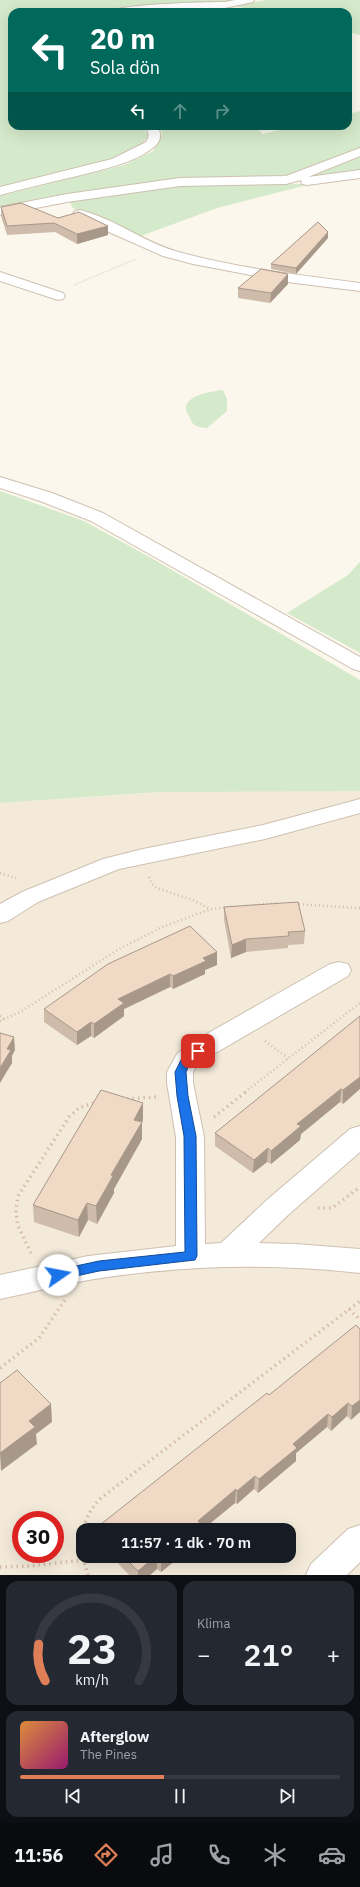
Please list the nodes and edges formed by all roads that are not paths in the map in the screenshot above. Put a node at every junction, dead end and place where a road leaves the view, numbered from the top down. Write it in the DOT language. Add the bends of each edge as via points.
graph roads {
  1 [pos="249,0"];
  2 [pos="225,5"];
  3 [pos="151,8"];
  4 [pos="213,8"];
  5 [pos="154,130"];
  6 [pos="118,149"];
  7 [pos="360,152"];
  8 [pos="64,174"];
  9 [pos="360,174"];
  10 [pos="286,180"];
  11 [pos="0,191"];
  12 [pos="49,201"];
  13 [pos="0,211"];
  14 [pos="0,276"];
  15 [pos="360,286"];
  16 [pos="55,295"];
  17 [pos="0,482"];
  18 [pos="360,665"];
  19 [pos="360,806"];
  20 [pos="0,915"];
  21 [pos="338,970"];
  22 [pos="360,1136"];
  23 [pos="228,1255"];
  24 [pos="191,1256"];
  25 [pos="360,1261"];
  26 [pos="0,1287"];
  27 [pos="360,1540"];
  28 [pos="322,1575"];
  1 -- 2 [label="street"];
  2 -- 3 [label="street"];
  2 -- 4 [label="street"];
  5 -- 8 [label="street" via="155,137 151,144 141,150 116,162"];
  6 -- 8 [label="street"];
  7 -- 10 [label="street"];
  8 -- 11 [label="street"];
  9 -- 10 [label="street" via="316,181"];
  10 -- 12 [label="street" via="180,182"];
  12 -- 13 [label="street"];
  12 -- 15 [label="street" via="159,250 198,261 287,278"];
  14 -- 16 [label="street"];
  17 -- 18 [label="street" via="97,517"];
  19 -- 20 [label="street" via="265,832 110,864 30,897"];
  21 -- 24 [label="street" via="198,1051 186,1061 180,1072 190,1136"];
  22 -- 23 [label="street" via="278,1207"];
  23 -- 24 [label="street"];
  23 -- 25 [label="street" via="296,1254"];
  24 -- 26 [label="street" via="82,1270"];
  27 -- 28 [label="street"];
}
